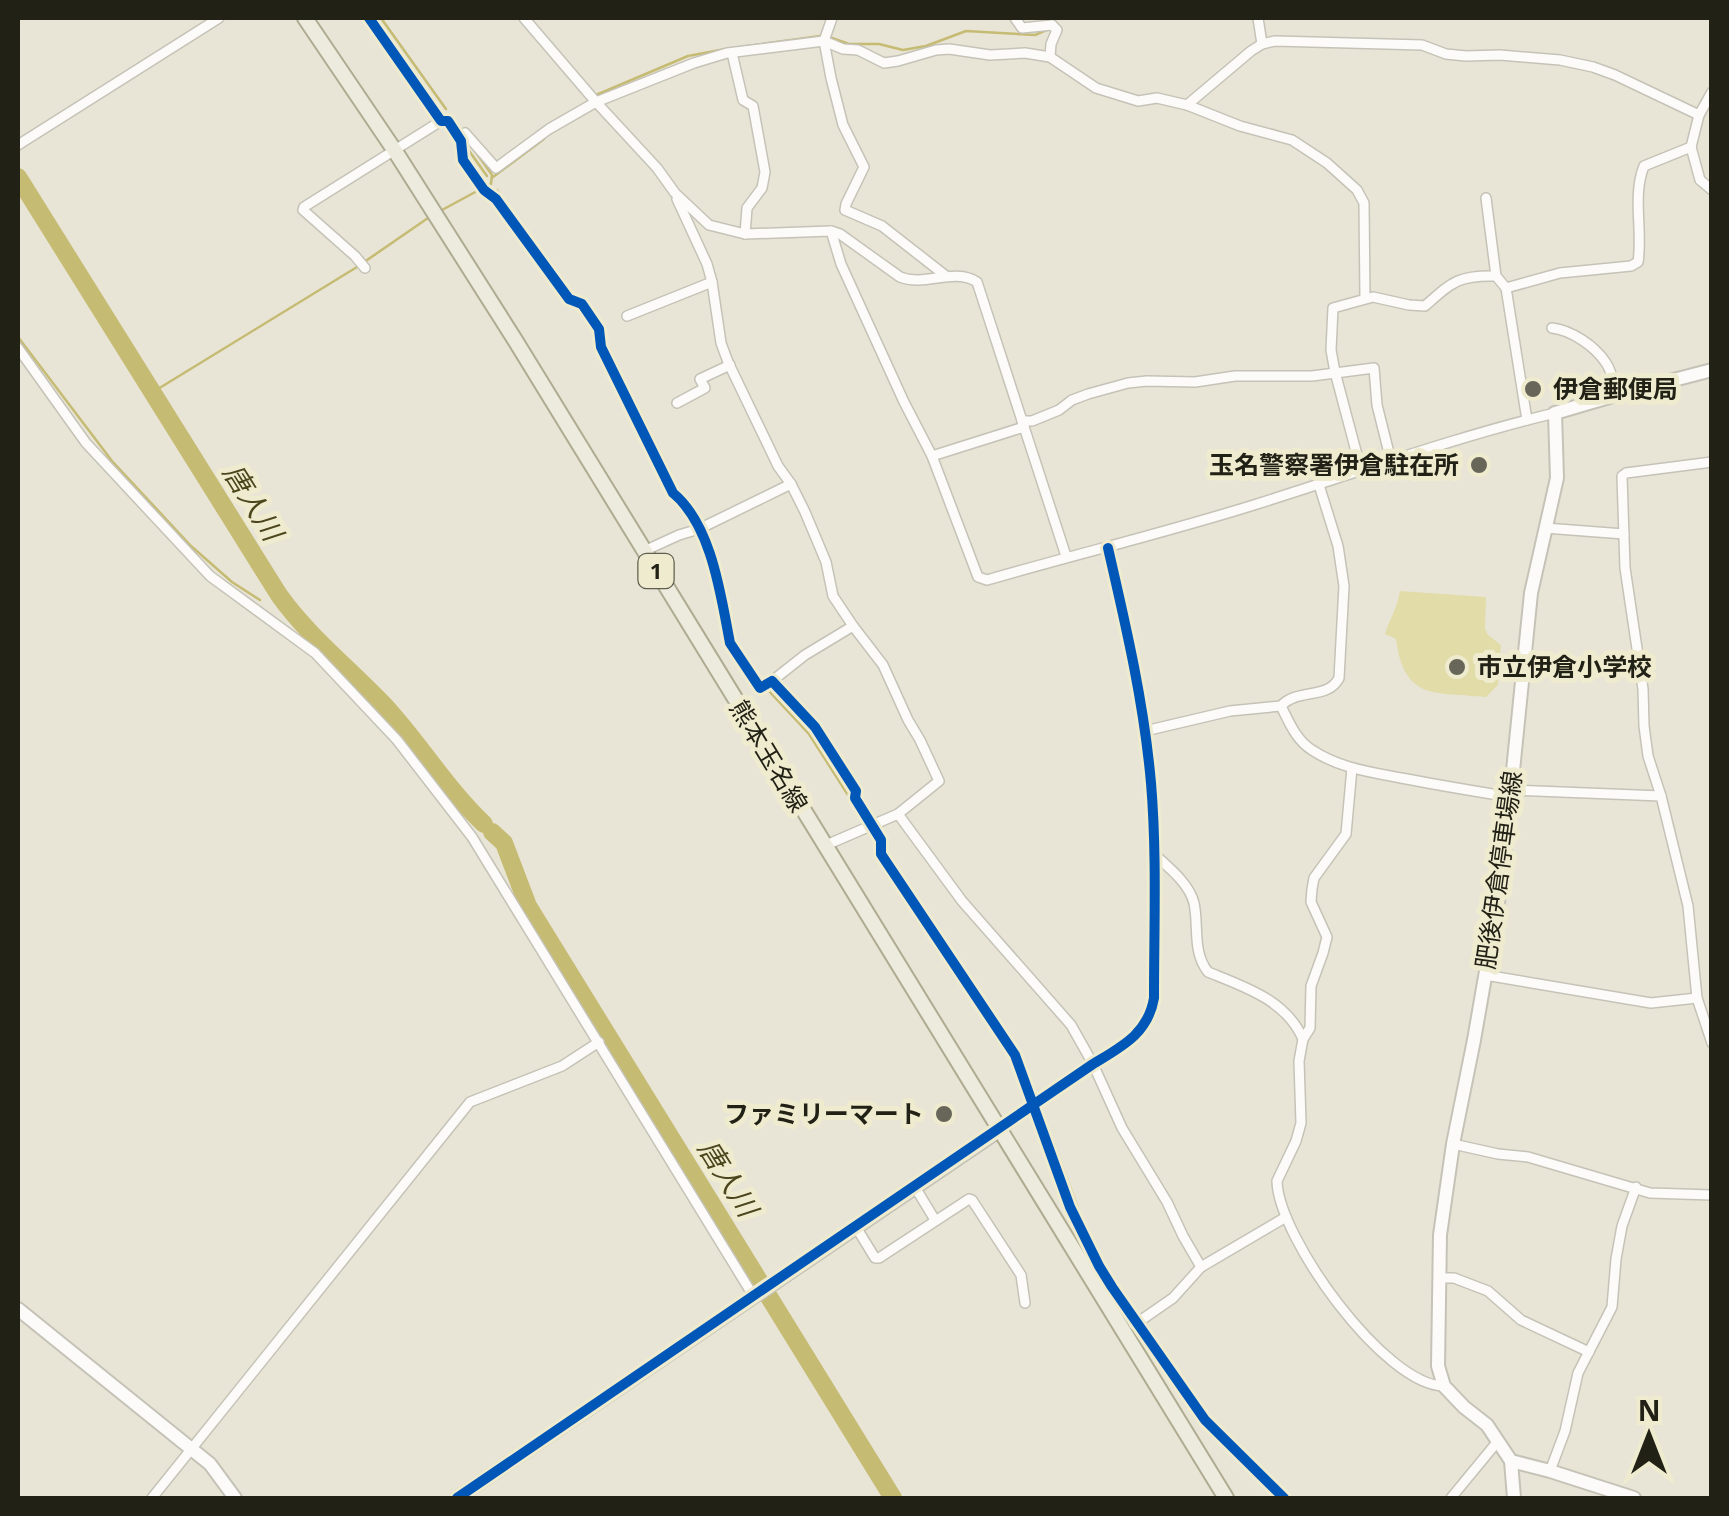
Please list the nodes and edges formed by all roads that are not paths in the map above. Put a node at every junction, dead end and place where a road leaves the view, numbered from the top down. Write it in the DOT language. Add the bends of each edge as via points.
graph roads {
  1 [pos="219,18"];
  2 [pos="305,18"];
  3 [pos="370,18"];
  4 [pos="524,18"];
  5 [pos="832,18"];
  6 [pos="1015,18"];
  7 [pos="1258,18"];
  8 [pos="1054,24"];
  9 [pos="824,41"];
  10 [pos="1262,44"];
  11 [pos="732,52"];
  12 [pos="1050,56"];
  13 [pos="1712,92"];
  14 [pos="596,102"];
  15 [pos="1187,105"];
  16 [pos="1699,115"];
  17 [pos="442,122"];
  18 [pos="458,137"];
  19 [pos="18,145"];
  20 [pos="1692,147"];
  21 [pos="395,150"];
  22 [pos="1712,190"];
  23 [pos="675,193"];
  24 [pos="1486,198"];
  25 [pos="831,232"];
  26 [pos="745,234"];
  27 [pos="362,265"];
  28 [pos="946,276"];
  29 [pos="1496,276"];
  30 [pos="712,282"];
  31 [pos="1506,288"];
  32 [pos="1364,298"];
  33 [pos="627,316"];
  34 [pos="1552,328"];
  35 [pos="18,348"];
  36 [pos="730,365"];
  37 [pos="1712,370"];
  38 [pos="1335,372"];
  39 [pos="1616,394"];
  40 [pos="677,403"];
  41 [pos="1555,414"];
  42 [pos="1527,420"];
  43 [pos="1023,424"];
  44 [pos="932,456"];
  45 [pos="1391,461"];
  46 [pos="1712,462"];
  47 [pos="1361,470"];
  48 [pos="791,484"];
  49 [pos="1319,485"];
  50 [pos="1546,528"];
  51 [pos="698,529"];
  52 [pos="1624,534"];
  53 [pos="1108,548"];
  54 [pos="644,551"];
  55 [pos="1066,556"];
  56 [pos="852,626"];
  57 [pos="730,644"];
  58 [pos="709,658"];
  59 [pos="768,684"];
  60 [pos="1281,706"];
  61 [pos="1145,731"];
  62 [pos="1352,768"];
  63 [pos="1510,794"];
  64 [pos="1660,796"];
  65 [pos="898,814"];
  66 [pos="872,825"];
  67 [pos="824,846"];
  68 [pos="1154,854"];
  69 [pos="1485,974"];
  70 [pos="1697,998"];
  71 [pos="1303,1039"];
  72 [pos="599,1042"];
  73 [pos="1712,1043"];
  74 [pos="1093,1064"];
  75 [pos="1038,1102"];
  76 [pos="1000,1130"];
  77 [pos="1453,1144"];
  78 [pos="1636,1187"];
  79 [pos="915,1188"];
  80 [pos="1712,1195"];
  81 [pos="1286,1217"];
  82 [pos="935,1220"];
  83 [pos="856,1228"];
  84 [pos="1201,1267"];
  85 [pos="1441,1278"];
  86 [pos="760,1292"];
  87 [pos="1025,1304"];
  88 [pos="18,1308"];
  89 [pos="1136,1324"];
  90 [pos="1590,1352"];
  91 [pos="1444,1386"];
  92 [pos="1498,1441"];
  93 [pos="192,1448"];
  94 [pos="1511,1461"];
  95 [pos="1550,1470"];
  96 [pos="152,1498"];
  97 [pos="235,1498"];
  98 [pos="457,1498"];
  99 [pos="1226,1498"];
  100 [pos="1284,1498"];
  101 [pos="1451,1498"];
  102 [pos="1514,1498"];
  103 [pos="1634,1498"];
  1 -- 19 [label="street"];
  2 -- 21 [label="main road, 熊本玉名線 / 1"];
  3 -- 17 [label="street"];
  4 -- 14 [label="street"];
  5 -- 9 [label="street"];
  6 -- 8 [label="street" via="1022,28"];
  7 -- 10 [label="street"];
  8 -- 12 [label="street"];
  9 -- 11 [label="street"];
  9 -- 12 [label="street" via="884,62 949,48"];
  9 -- 28 [label="street" via="843,124 864,168 845,210 882,226"];
  10 -- 15 [label="street"];
  10 -- 16 [label="street" via="1422,45 1446,54 1560,60 1616,75"];
  11 -- 14 [label="street"];
  11 -- 26 [label="street" via="765,172 747,208"];
  12 -- 15 [label="street" via="1096,88 1138,101"];
  13 -- 16 [label="street"];
  14 -- 18 [label="street" via="496,168 465,134"];
  14 -- 23 [label="street"];
  15 -- 32 [label="street" via="1292,140 1356,190 1364,203"];
  16 -- 20 [label="street"];
  17 -- 18 [label="street"];
  17 -- 21 [label="street"];
  18 -- 51 [label="street" via="482,188 569,300 582,304 600,329 601,347 673,493"];
  20 -- 22 [label="street" via="1700,180"];
  20 -- 31 [label="street" via="1644,166 1638,262"];
  21 -- 27 [label="street" via="304,206"];
  21 -- 54 [label="main road, 熊本玉名線 / 1"];
  23 -- 26 [label="street" via="710,225"];
  23 -- 30 [label="street"];
  24 -- 29 [label="street"];
  25 -- 26 [label="street"];
  25 -- 28 [label="street" via="900,277"];
  25 -- 44 [label="street"];
  28 -- 43 [label="street" via="976,282"];
  29 -- 31 [label="street"];
  29 -- 32 [label="street" via="1450,283 1425,306"];
  30 -- 33 [label="street"];
  30 -- 36 [label="street"];
  31 -- 42 [label="street"];
  32 -- 38 [label="street" via="1332,308"];
  34 -- 39 [label="street" via="1584,340 1608,365"];
  35 -- 72 [label="street" via="86,443 210,576 314,653 397,740 472,838"];
  36 -- 40 [label="street" via="700,379 705,388"];
  36 -- 48 [label="street"];
  37 -- 39 [label="main road"];
  38 -- 43 [label="street" via="1128,383"];
  38 -- 45 [label="street" via="1374,368"];
  38 -- 47 [label="street"];
  39 -- 41 [label="main road"];
  41 -- 42 [label="street"];
  41 -- 50 [label="main road, 肥後伊倉停車場線" via="1557,478"];
  42 -- 45 [label="street"];
  43 -- 44 [label="street"];
  43 -- 55 [label="street"];
  44 -- 55 [label="street" via="978,577 987,580"];
  45 -- 47 [label="street"];
  46 -- 52 [label="street" via="1622,476"];
  47 -- 49 [label="street"];
  48 -- 51 [label="street"];
  48 -- 56 [label="street"];
  49 -- 53 [label="street"];
  49 -- 60 [label="street" via="1344,586 1339,678 1331,690"];
  50 -- 52 [label="street"];
  50 -- 63 [label="main road, 肥後伊倉停車場線" via="1531,593"];
  51 -- 54 [label="street"];
  51 -- 57 [label="street" via="717,574"];
  52 -- 64 [label="street" via="1648,756"];
  53 -- 55 [label="street"];
  53 -- 61 [label="street"];
  54 -- 58 [label="main road, 熊本玉名線 / 1"];
  56 -- 59 [label="street"];
  56 -- 65 [label="street" via="883,666 939,780"];
  57 -- 58 [label="street"];
  57 -- 59 [label="street" via="760,688"];
  58 -- 67 [label="main road, 熊本玉名線 / 1"];
  59 -- 66 [label="street" via="814,727"];
  60 -- 61 [label="street"];
  60 -- 62 [label="street" via="1302,742"];
  61 -- 68 [label="street"];
  62 -- 63 [label="street"];
  62 -- 71 [label="street" via="1346,834 1314,878 1310,898 1327,936"];
  63 -- 64 [label="street"];
  63 -- 69 [label="main road, 肥後伊倉停車場線"];
  64 -- 70 [label="street" via="1688,906"];
  65 -- 66 [label="street"];
  65 -- 74 [label="street" via="962,901 1063,1014"];
  66 -- 67 [label="street"];
  66 -- 75 [label="street" via="881,854 1015,1055"];
  67 -- 76 [label="main road, 熊本玉名線 / 1"];
  68 -- 71 [label="street" via="1190,892 1199,956 1208,972 1259,992 1296,1021"];
  68 -- 74 [label="street" via="1152,1012 1131,1041"];
  69 -- 70 [label="street" via="1651,1003"];
  69 -- 77 [label="main road, 肥後伊倉停車場線"];
  70 -- 73 [label="street"];
  71 -- 81 [label="street" via="1301,1122 1277,1181"];
  72 -- 86 [label="street"];
  72 -- 93 [label="street" via="562,1066 470,1102"];
  74 -- 75 [label="street"];
  74 -- 84 [label="street"];
  75 -- 76 [label="street"];
  75 -- 89 [label="street" via="1070,1207"];
  76 -- 79 [label="main road"];
  76 -- 89 [label="main road, 熊本玉名線 / 1"];
  77 -- 78 [label="street"];
  77 -- 85 [label="main road, 肥後伊倉停車場線"];
  78 -- 80 [label="street"];
  78 -- 90 [label="street" via="1622,1226 1612,1307"];
  79 -- 82 [label="street"];
  79 -- 83 [label="main road"];
  81 -- 84 [label="street"];
  81 -- 91 [label="street" via="1314,1271 1357,1327 1423,1382"];
  82 -- 83 [label="street" via="875,1258"];
  82 -- 87 [label="street" via="972,1200 1021,1275"];
  83 -- 86 [label="main road"];
  84 -- 89 [label="street"];
  85 -- 90 [label="street" via="1488,1291 1521,1320"];
  85 -- 91 [label="main road, 肥後伊倉停車場線" via="1438,1366"];
  86 -- 98 [label="main road"];
  88 -- 93 [label="main road"];
  89 -- 99 [label="main road, 熊本玉名線 / 1"];
  89 -- 100 [label="street" via="1204,1420"];
  90 -- 95 [label="street"];
  91 -- 92 [label="main road"];
  92 -- 94 [label="main road"];
  92 -- 101 [label="street"];
  93 -- 96 [label="street"];
  93 -- 97 [label="main road"];
  94 -- 95 [label="main road"];
  94 -- 102 [label="main road"];
  95 -- 103 [label="main road"];
}
